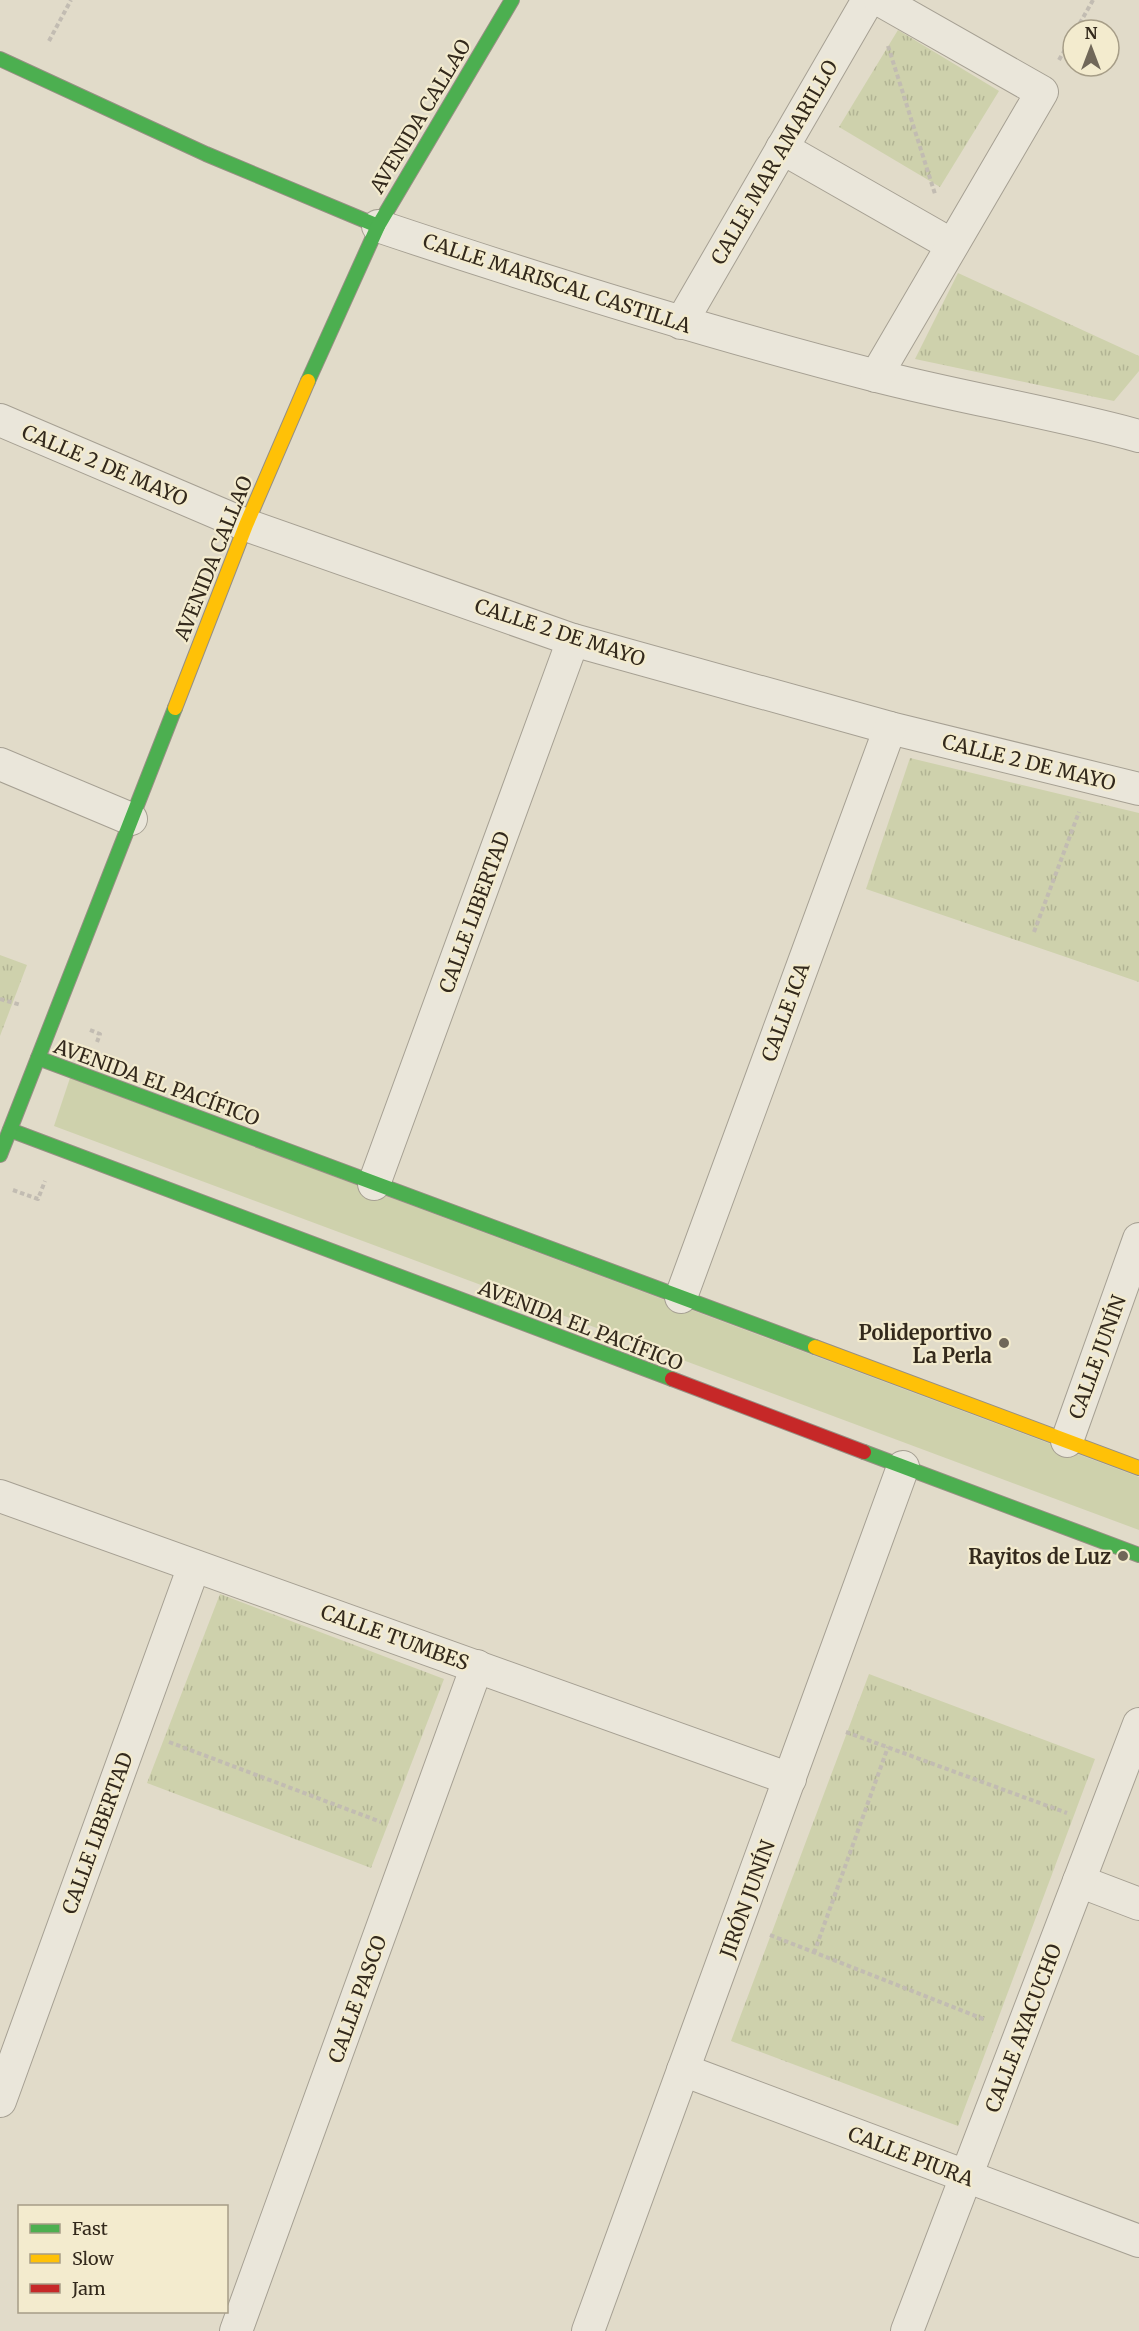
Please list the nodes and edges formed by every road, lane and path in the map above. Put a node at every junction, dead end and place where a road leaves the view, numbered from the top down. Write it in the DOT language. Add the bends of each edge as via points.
graph roads {
  1 [pos="71,0"];
  2 [pos="512,0"];
  3 [pos="868,0"];
  4 [pos="880,0"];
  5 [pos="1093,0"];
  6 [pos="1083,18"];
  7 [pos="887,45"];
  8 [pos="0,59"];
  9 [pos="30,75"];
  10 [pos="782,148"];
  11 [pos="378,226"];
  12 [pos="952,246"];
  13 [pos="681,323"];
  14 [pos="876,376"];
  15 [pos="0,420"];
  16 [pos="1135,427"];
  17 [pos="246,525"];
  18 [pos="573,640"];
  19 [pos="890,728"];
  20 [pos="0,764"];
  21 [pos="1092,777"];
  22 [pos="1139,789"];
  23 [pos="131,819"];
  24 [pos="1034,932"];
  25 [pos="38,1058"];
  26 [pos="10,1130"];
  27 [pos="0,1155"];
  28 [pos="374,1184"];
  29 [pos="1139,1239"];
  30 [pos="681,1297"];
  31 [pos="1067,1442"];
  32 [pos="903,1467"];
  33 [pos="1139,1468"];
  34 [pos="0,1496"];
  35 [pos="1139,1555"];
  36 [pos="194,1566"];
  37 [pos="477,1666"];
  38 [pos="812,1719"];
  39 [pos="1139,1724"];
  40 [pos="135,1728"];
  41 [pos="888,1747"];
  42 [pos="790,1779"];
  43 [pos="1101,1825"];
  44 [pos="416,1835"];
  45 [pos="1079,1881"];
  46 [pos="1139,1904"];
  47 [pos="738,1923"];
  48 [pos="814,1953"];
  49 [pos="1021,2034"];
  50 [pos="683,2070"];
  51 [pos="0,2101"];
  52 [pos="966,2176"];
  53 [pos="1139,2241"];
  54 [pos="236,2331"];
  55 [pos="588,2331"];
  56 [pos="907,2331"];
  1 -- 9 [label="path"];
  2 -- 11 [label="street, AVENIDA CALLAO"];
  3 -- 10 [label="street, CALLE MAR AMARILLO"];
  4 -- 12 [label="street" via="1041,92"];
  5 -- 6 [label="path"];
  7 -- 12 [label="path"];
  8 -- 9 [label="street, CALLE MARISCAL CASTILLA"];
  9 -- 11 [label="street, CALLE MARISCAL CASTILLA"];
  10 -- 12 [label="street"];
  10 -- 13 [label="street, CALLE MAR AMARILLO"];
  11 -- 13 [label="street, CALLE MARISCAL CASTILLA"];
  11 -- 17 [label="street, AVENIDA CALLAO"];
  12 -- 14 [label="street"];
  13 -- 14 [label="street, CALLE MARISCAL CASTILLA"];
  14 -- 16 [label="street, CALLE MARISCAL CASTILLA"];
  15 -- 17 [label="street, CALLE 2 DE MAYO"];
  17 -- 18 [label="street, CALLE 2 DE MAYO"];
  17 -- 23 [label="street, AVENIDA CALLAO"];
  18 -- 19 [label="street, CALLE 2 DE MAYO"];
  18 -- 28 [label="street, CALLE LIBERTAD"];
  19 -- 21 [label="street, CALLE 2 DE MAYO"];
  19 -- 30 [label="street, CALLE ICA"];
  20 -- 23 [label="street"];
  21 -- 22 [label="street, CALLE 2 DE MAYO"];
  21 -- 24 [label="path"];
  23 -- 25 [label="street, AVENIDA CALLAO"];
  25 -- 26 [label="street, AVENIDA CALLAO"];
  25 -- 28 [label="street, AVENIDA EL PACÍFICO"];
  26 -- 27 [label="street, AVENIDA CALLAO"];
  26 -- 32 [label="street, AVENIDA EL PACÍFICO"];
  28 -- 30 [label="street, AVENIDA EL PACÍFICO"];
  29 -- 31 [label="street, CALLE JUNÍN"];
  30 -- 31 [label="street, AVENIDA EL PACÍFICO"];
  31 -- 33 [label="street, AVENIDA EL PACÍFICO"];
  32 -- 35 [label="street, AVENIDA EL PACÍFICO"];
  32 -- 38 [label="street, JIRÓN JUNÍN"];
  34 -- 36 [label="street, CALLE TUMBES"];
  36 -- 37 [label="street, CALLE TUMBES"];
  36 -- 40 [label="street, CALLE LIBERTAD"];
  37 -- 42 [label="street, CALLE TUMBES"];
  37 -- 44 [label="street, CALLE PASCO"];
  38 -- 41 [label="path"];
  38 -- 42 [label="street, JIRÓN JUNÍN"];
  39 -- 43 [label="street, CALLE AYACUCHO"];
  40 -- 44 [label="path"];
  40 -- 51 [label="street, CALLE LIBERTAD"];
  41 -- 43 [label="path"];
  41 -- 48 [label="path"];
  42 -- 47 [label="street, JIRÓN JUNÍN"];
  43 -- 45 [label="street, CALLE AYACUCHO"];
  44 -- 54 [label="street, CALLE PASCO"];
  45 -- 46 [label="street"];
  45 -- 49 [label="street, CALLE AYACUCHO"];
  47 -- 48 [label="path"];
  47 -- 50 [label="street, JIRÓN JUNÍN"];
  48 -- 49 [label="path"];
  49 -- 52 [label="street, CALLE AYACUCHO"];
  50 -- 52 [label="street, CALLE PIURA"];
  50 -- 55 [label="street, JIRÓN JUNÍN"];
  52 -- 53 [label="street, CALLE PIURA"];
  52 -- 56 [label="street, CALLE AYACUCHO"];
}
